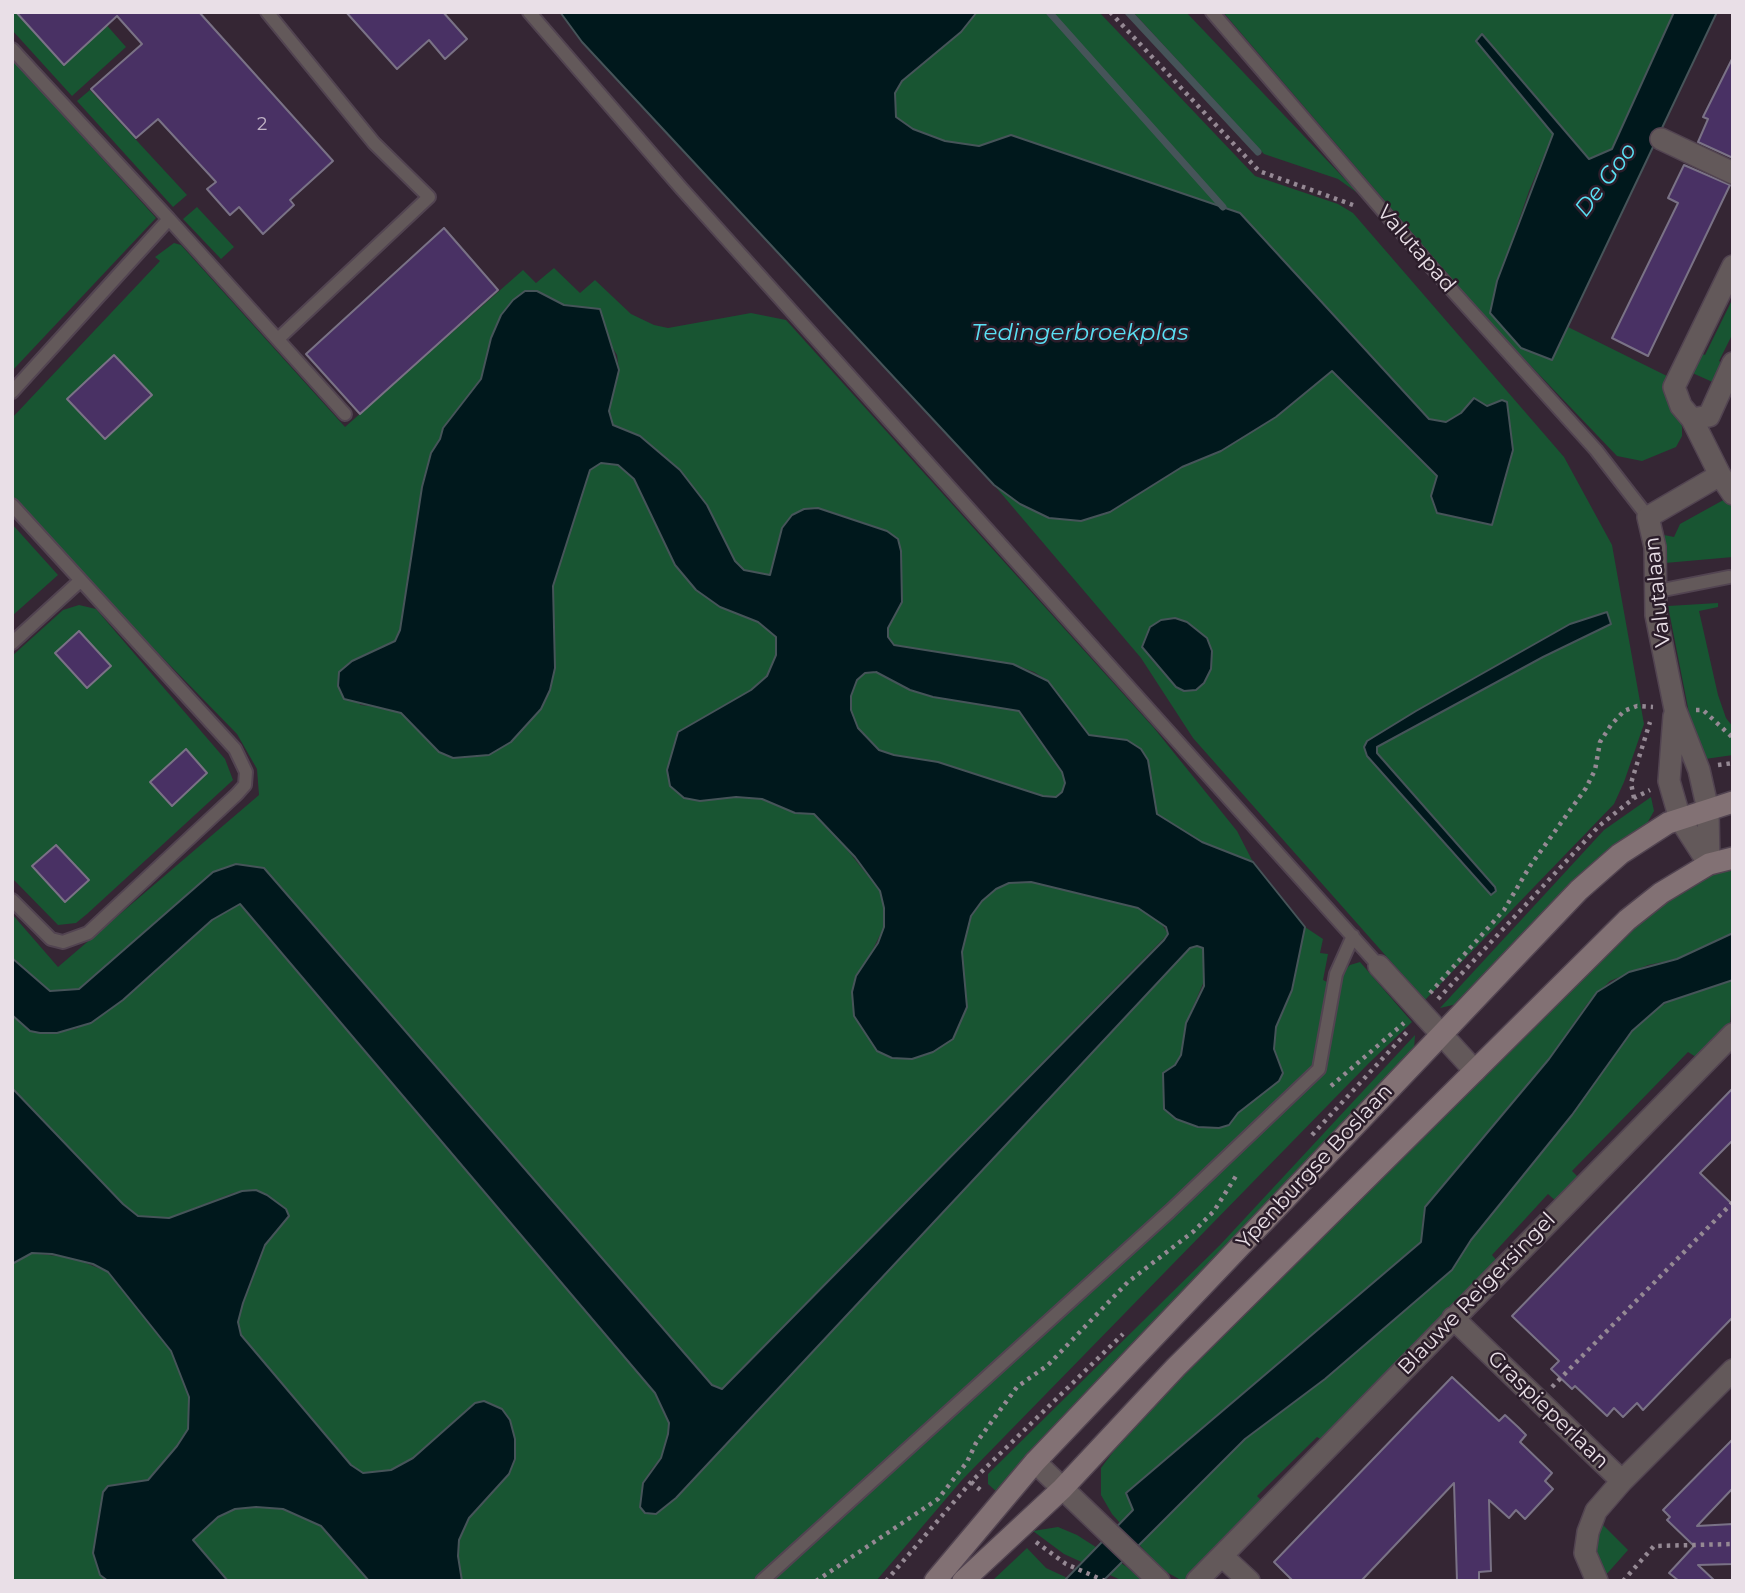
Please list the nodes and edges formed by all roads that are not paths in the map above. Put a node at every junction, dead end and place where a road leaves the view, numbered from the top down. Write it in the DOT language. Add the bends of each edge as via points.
graph roads {
  1 [pos="267,12"];
  2 [pos="529,12"];
  3 [pos="1212,12"];
  4 [pos="12,49"];
  5 [pos="1661,139"];
  6 [pos="1733,173"];
  7 [pos="169,219"];
  8 [pos="1733,266"];
  9 [pos="278,339"];
  10 [pos="1733,363"];
  11 [pos="12,392"];
  12 [pos="345,414"];
  13 [pos="1692,419"];
  14 [pos="1720,475"];
  15 [pos="1733,494"];
  16 [pos="12,505"];
  17 [pos="1648,517"];
  18 [pos="1729,577"];
  19 [pos="80,581"];
  20 [pos="1658,591"];
  21 [pos="12,643"];
  22 [pos="1675,709"];
  23 [pos="1733,802"];
  24 [pos="1708,810"];
  25 [pos="1680,819"];
  26 [pos="1733,858"];
  27 [pos="1709,864"];
  28 [pos="12,900"];
  29 [pos="1353,936"];
  30 [pos="1379,967"];
  31 [pos="1440,1034"];
  32 [pos="1733,1034"];
  33 [pos="1475,1071"];
  34 [pos="1453,1318"];
  35 [pos="1733,1370"];
  36 [pos="1035,1462"];
  37 [pos="1622,1481"];
  38 [pos="1062,1489"];
  39 [pos="1222,1556"];
  40 [pos="762,1581"];
  41 [pos="935,1581"];
  42 [pos="963,1581"];
  43 [pos="1159,1581"];
  44 [pos="1197,1581"];
  45 [pos="1249,1581"];
  46 [pos="1597,1581"];
  1 -- 9 [label="lane" via="373,142 429,197"];
  2 -- 29 [label="lane" via="681,188"];
  3 -- 17 [label="lane" via="1432,268 1597,450"];
  4 -- 7 [label="lane"];
  5 -- 6 [label="street"];
  7 -- 9 [label="lane"];
  7 -- 11 [label="lane"];
  8 -- 13 [label="street" via="1674,387"];
  9 -- 12 [label="lane"];
  10 -- 13 [label="street" via="1709,416"];
  13 -- 14 [label="street"];
  14 -- 15 [label="street"];
  14 -- 17 [label="street"];
  16 -- 19 [label="lane"];
  17 -- 20 [label="street, Valutalaan"];
  18 -- 20 [label="lane"];
  19 -- 21 [label="lane"];
  19 -- 28 [label="lane" via="235,749 246,772 245,785 88,933 63,942 51,939"];
  20 -- 22 [label="street, Valutalaan" via="1656,615"];
  22 -- 24 [label="street, Valutalaan" via="1699,770"];
  22 -- 25 [label="street, Valutalaan" via="1669,781"];
  23 -- 24 [label="main road, Ypenburgse Boslaan"];
  24 -- 25 [label="main road, Ypenburgse Boslaan"];
  24 -- 27 [label="street, Valutalaan"];
  25 -- 27 [label="street, Valutalaan"];
  25 -- 31 [label="main road, Ypenburgse Boslaan" via="1598,871"];
  26 -- 27 [label="main road, Ypenburgse Boslaan"];
  27 -- 33 [label="main road, Ypenburgse Boslaan" via="1627,920"];
  29 -- 30 [label="lane"];
  29 -- 40 [label="lane" via="1336,974 1319,1069 1170,1211"];
  30 -- 31 [label="street"];
  31 -- 33 [label="street"];
  31 -- 36 [label="main road, Ypenburgse Boslaan"];
  32 -- 34 [label="street, Blauwe Reigersingel"];
  33 -- 38 [label="main road, Ypenburgse Boslaan" via="1176,1367"];
  34 -- 37 [label="street, Graspieperlaan"];
  34 -- 39 [label="street, Blauwe Reigersingel"];
  35 -- 37 [label="street"];
  36 -- 38 [label="street"];
  36 -- 41 [label="main road, Ypenburgse Boslaan"];
  37 -- 46 [label="street, Graspieperlaan" via="1597,1511 1588,1532 1585,1553"];
  38 -- 42 [label="main road, Ypenburgse Boslaan"];
  38 -- 43 [label="street"];
  39 -- 44 [label="street, Blauwe Reigersingel"];
  39 -- 45 [label="street"];
}
